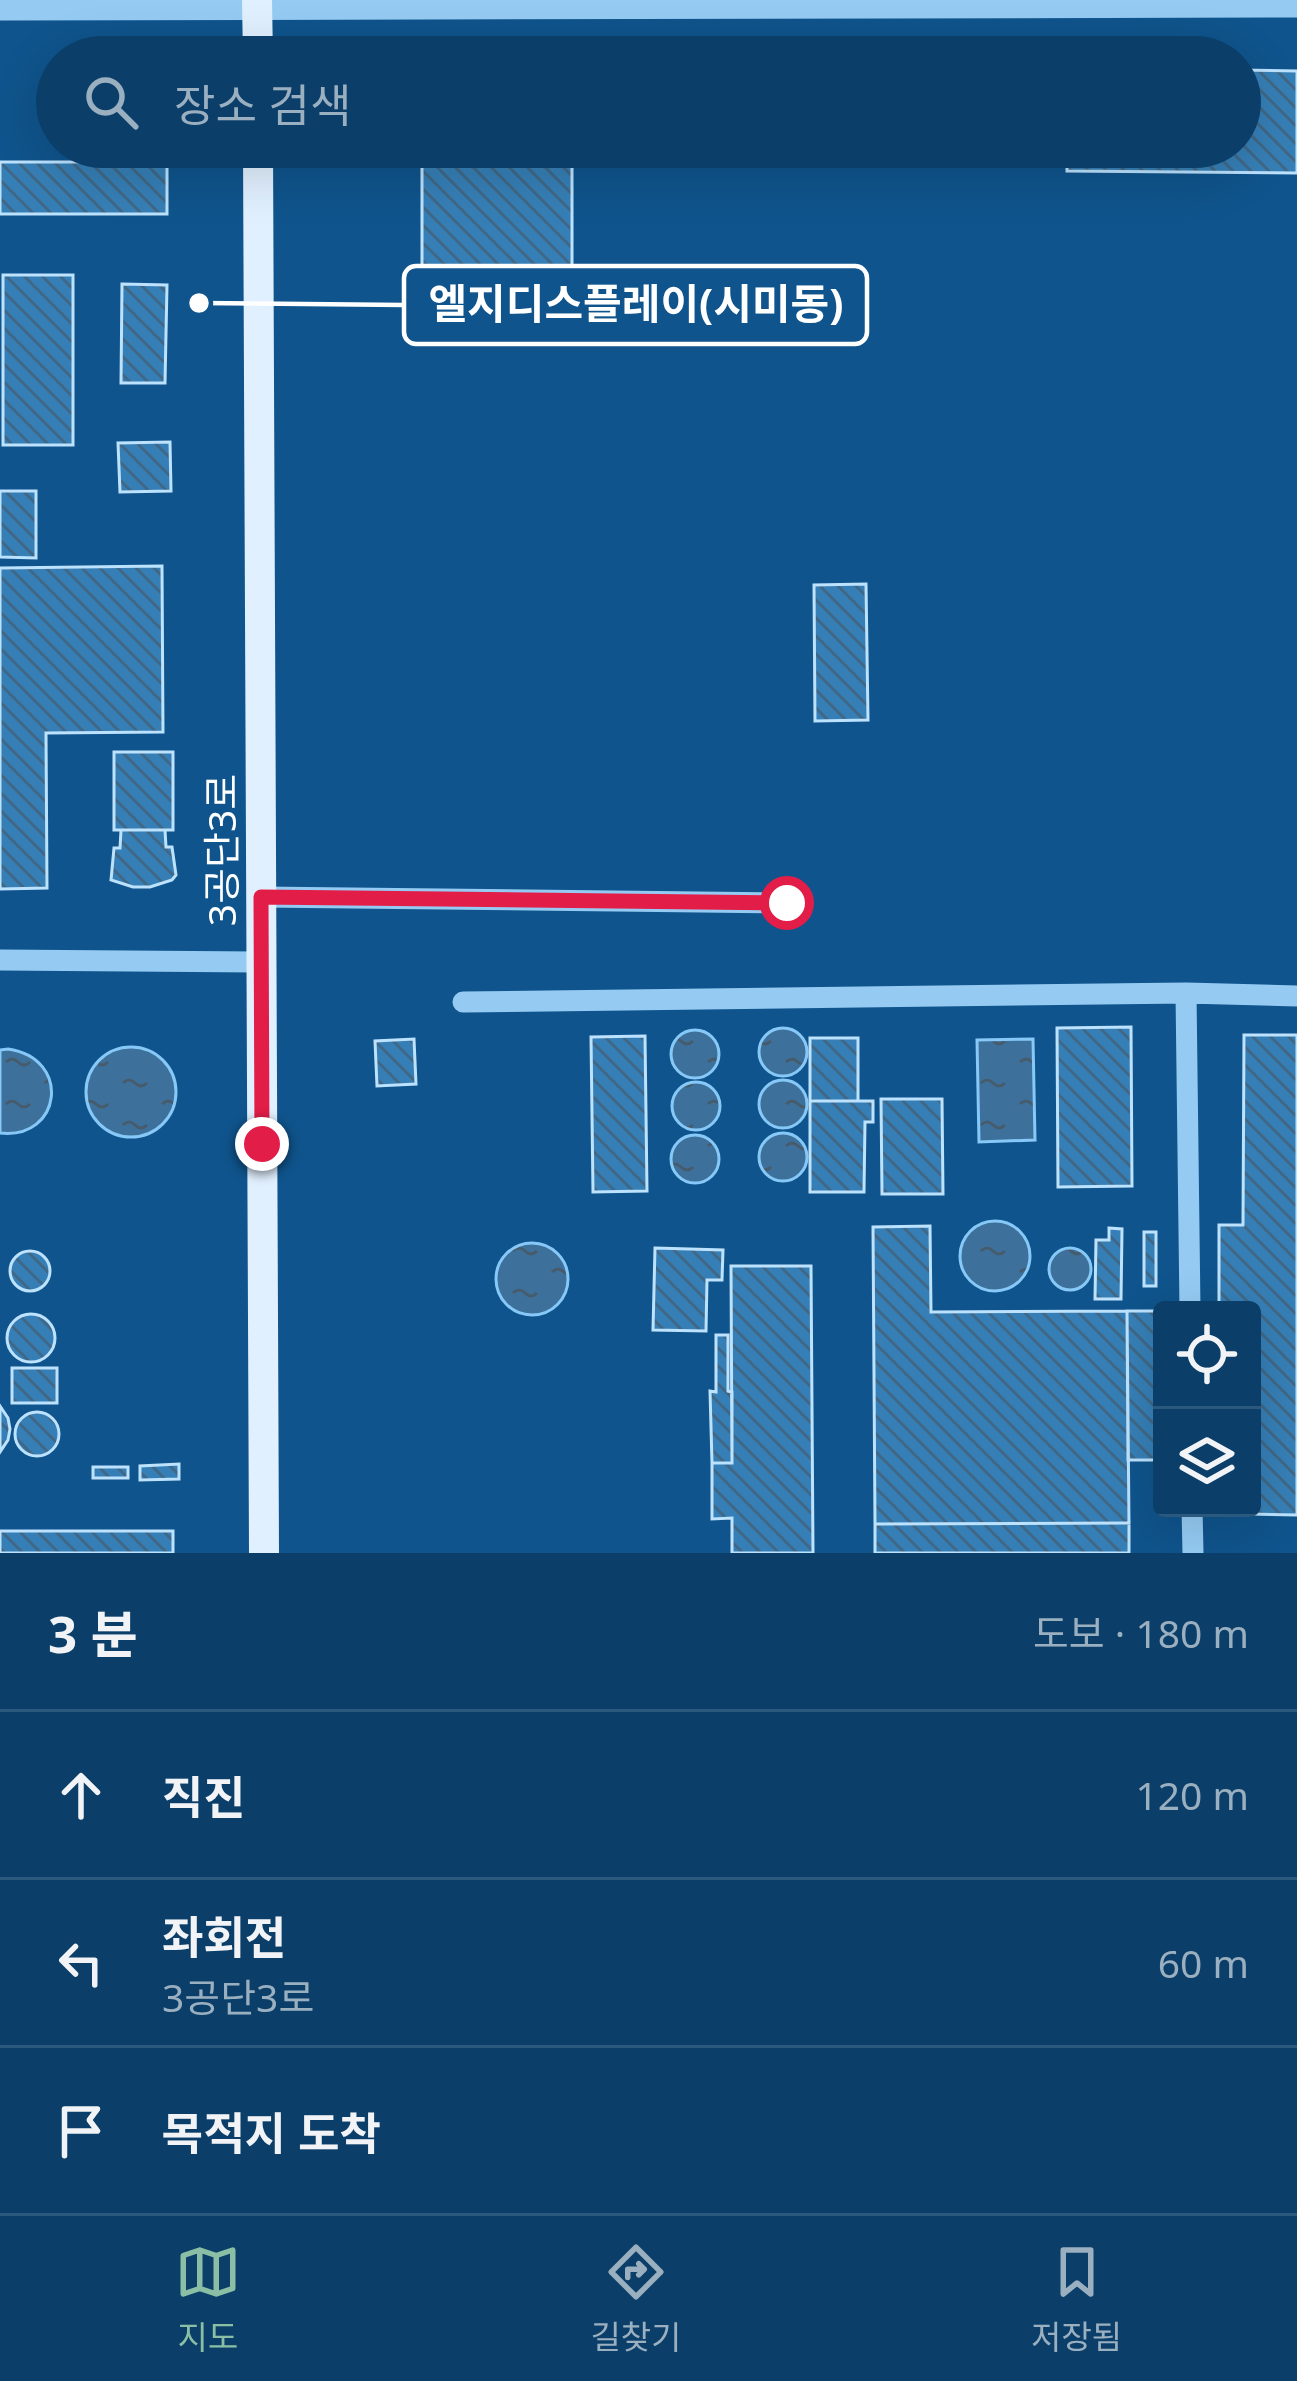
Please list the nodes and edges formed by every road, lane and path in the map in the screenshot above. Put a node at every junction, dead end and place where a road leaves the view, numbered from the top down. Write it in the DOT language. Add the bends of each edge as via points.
graph roads {
  1 [pos="258,5"];
  2 [pos="1297,7"];
  3 [pos="0,10"];
  4 [pos="258,36"];
  5 [pos="258,168"];
  6 [pos="261,897"];
  7 [pos="787,903"];
  8 [pos="0,960"];
  9 [pos="262,962"];
  10 [pos="1186,993"];
  11 [pos="1297,996"];
  12 [pos="463,1002"];
  13 [pos="1190,1301"];
  14 [pos="1192,1517"];
  15 [pos="264,1553"];
  16 [pos="1193,1553"];
  1 -- 2 [label="street"];
  1 -- 3 [label="street"];
  1 -- 4 [label="main road"];
  5 -- 6 [label="main road, 3공단3로"];
  6 -- 7 [label="street"];
  6 -- 9 [label="main road, 3공단3로"];
  8 -- 9 [label="street"];
  9 -- 15 [label="main road, 3공단3로"];
  10 -- 11 [label="street"];
  10 -- 12 [label="street"];
  10 -- 13 [label="street"];
  14 -- 16 [label="street"];
}
